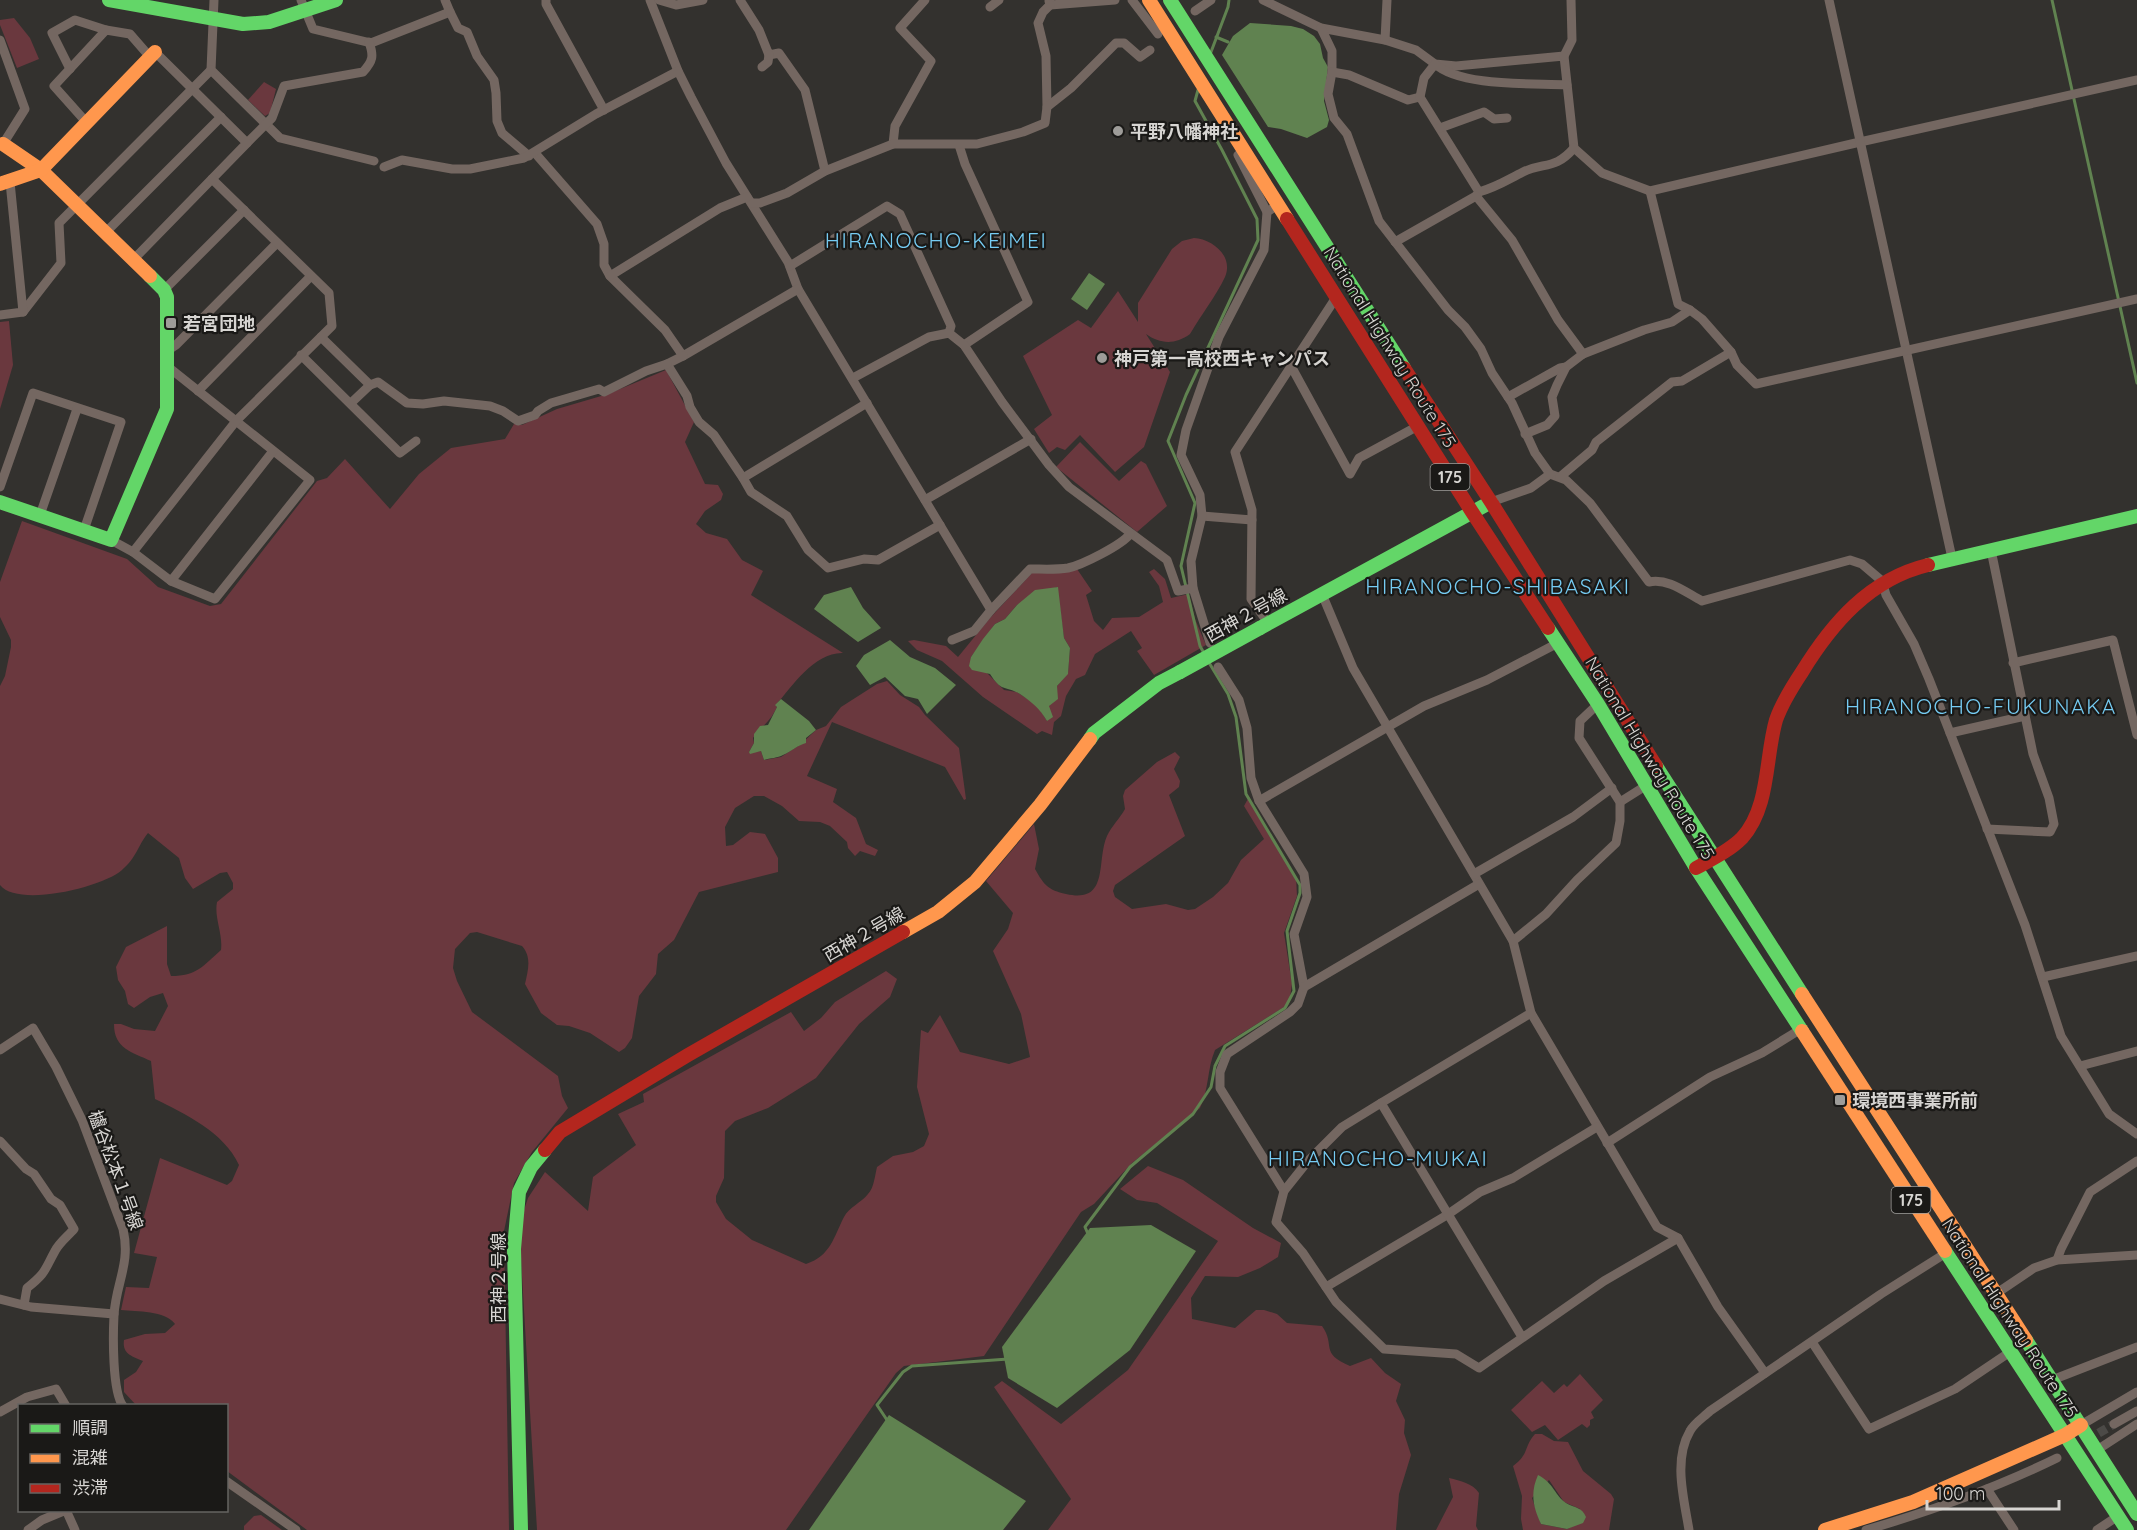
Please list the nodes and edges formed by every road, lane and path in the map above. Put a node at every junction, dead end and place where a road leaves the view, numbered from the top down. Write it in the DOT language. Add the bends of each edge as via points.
graph roads {
  1 [pos="109,0"];
  2 [pos="214,0"];
  3 [pos="336,0"];
  4 [pos="445,0"];
  5 [pos="546,0"];
  6 [pos="650,0"];
  7 [pos="659,0"];
  8 [pos="703,0"];
  9 [pos="740,0"];
  10 [pos="925,0"];
  11 [pos="999,0"];
  12 [pos="1115,0"];
  13 [pos="1132,0"];
  14 [pos="1149,0"];
  15 [pos="1170,0"];
  16 [pos="1211,0"];
  17 [pos="1263,0"];
  18 [pos="1387,0"];
  19 [pos="1571,0"];
  20 [pos="1829,0"];
  21 [pos="1050,2"];
  22 [pos="303,5"];
  23 [pos="990,7"];
  24 [pos="1196,11"];
  25 [pos="450,12"];
  26 [pos="212,20"];
  27 [pos="1321,28"];
  28 [pos="106,30"];
  29 [pos="1158,34"];
  30 [pos="0,40"];
  31 [pos="1385,40"];
  32 [pos="369,42"];
  33 [pos="1150,50"];
  34 [pos="153,55"];
  35 [pos="769,55"];
  36 [pos="1564,56"];
  37 [pos="1435,64"];
  38 [pos="762,67"];
  39 [pos="70,69"];
  40 [pos="210,70"];
  41 [pos="678,71"];
  42 [pos="1332,72"];
  43 [pos="2137,80"];
  44 [pos="1567,85"];
  45 [pos="191,87"];
  46 [pos="1420,97"];
  47 [pos="1047,107"];
  48 [pos="603,110"];
  49 [pos="220,117"];
  50 [pos="1507,118"];
  51 [pos="87,123"];
  52 [pos="267,124"];
  53 [pos="1440,128"];
  54 [pos="1860,141"];
  55 [pos="2,143"];
  56 [pos="247,143"];
  57 [pos="893,144"];
  58 [pos="959,145"];
  59 [pos="1574,148"];
  60 [pos="532,154"];
  61 [pos="374,161"];
  62 [pos="384,167"];
  63 [pos="41,170"];
  64 [pos="825,171"];
  65 [pos="212,179"];
  66 [pos="5,183"];
  67 [pos="1650,191"];
  68 [pos="1478,194"];
  69 [pos="750,200"];
  70 [pos="77,205"];
  71 [pos="1273,208"];
  72 [pos="244,210"];
  73 [pos="105,232"];
  74 [pos="1395,242"];
  75 [pos="276,243"];
  76 [pos="133,260"];
  77 [pos="790,266"];
  78 [pos="311,276"];
  79 [pos="610,276"];
  80 [pos="798,289"];
  81 [pos="164,290"];
  82 [pos="1337,296"];
  83 [pos="2137,299"];
  84 [pos="1690,310"];
  85 [pos="23,312"];
  86 [pos="0,315"];
  87 [pos="949,333"];
  88 [pos="321,337"];
  89 [pos="964,345"];
  90 [pos="1907,350"];
  91 [pos="167,351"];
  92 [pos="1731,352"];
  93 [pos="1583,354"];
  94 [pos="301,355"];
  95 [pos="683,356"];
  96 [pos="667,364"];
  97 [pos="167,366"];
  98 [pos="1291,366"];
  99 [pos="1566,367"];
  100 [pos="853,378"];
  101 [pos="370,385"];
  102 [pos="198,391"];
  103 [pos="1508,397"];
  104 [pos="351,403"];
  105 [pos="867,403"];
  106 [pos="77,409"];
  107 [pos="236,421"];
  108 [pos="1418,426"];
  109 [pos="1525,434"];
  110 [pos="1031,439"];
  111 [pos="416,441"];
  112 [pos="273,451"];
  113 [pos="1550,474"];
  114 [pos="1560,477"];
  115 [pos="743,478"];
  116 [pos="0,487"];
  117 [pos="925,500"];
  118 [pos="0,502"];
  119 [pos="1491,502"];
  120 [pos="1472,512"];
  121 [pos="40,515"];
  122 [pos="1202,516"];
  123 [pos="2137,516"];
  124 [pos="1252,520"];
  125 [pos="940,525"];
  126 [pos="84,530"];
  127 [pos="1130,534"];
  128 [pos="111,540"];
  129 [pos="1990,550"];
  130 [pos="133,552"];
  131 [pos="1952,558"];
  132 [pos="171,581"];
  133 [pos="1882,582"];
  134 [pos="1193,588"];
  135 [pos="1322,594"];
  136 [pos="991,610"];
  137 [pos="1264,626"];
  138 [pos="952,640"];
  139 [pos="1209,643"];
  140 [pos="1558,643"];
  141 [pos="2013,663"];
  142 [pos="1218,667"];
  143 [pos="1598,704"];
  144 [pos="2025,716"];
  145 [pos="1387,725"];
  146 [pos="1950,733"];
  147 [pos="2137,735"];
  148 [pos="1647,785"];
  149 [pos="1612,788"];
  150 [pos="1259,801"];
  151 [pos="1620,802"];
  152 [pos="1987,829"];
  153 [pos="1713,858"];
  154 [pos="1696,868"];
  155 [pos="1474,874"];
  156 [pos="1479,884"];
  157 [pos="1513,941"];
  158 [pos="2137,956"];
  159 [pos="2043,977"];
  160 [pos="1304,987"];
  161 [pos="1531,1013"];
  162 [pos="1800,1029"];
  163 [pos="0,1050"];
  164 [pos="2137,1052"];
  165 [pos="2080,1066"];
  166 [pos="1381,1103"];
  167 [pos="1598,1127"];
  168 [pos="2137,1134"];
  169 [pos="0,1141"];
  170 [pos="1607,1143"];
  171 [pos="2137,1161"];
  172 [pos="1284,1191"];
  173 [pos="1447,1215"];
  174 [pos="1678,1238"];
  175 [pos="1946,1253"];
  176 [pos="2137,1255"];
  177 [pos="2057,1260"];
  178 [pos="1326,1287"];
  179 [pos="1997,1293"];
  180 [pos="0,1299"];
  181 [pos="24,1305"];
  182 [pos="114,1314"];
  183 [pos="1522,1337"];
  184 [pos="1812,1342"];
  185 [pos="2137,1347"];
  186 [pos="2010,1352"];
  187 [pos="1765,1373"];
  188 [pos="2052,1380"];
  189 [pos="2137,1392"];
  190 [pos="65,1404"];
  191 [pos="119,1404"];
  192 [pos="2137,1411"];
  193 [pos="0,1412"];
  194 [pos="2114,1424"];
  195 [pos="2137,1424"];
  196 [pos="2081,1425"];
  197 [pos="2065,1435"];
  198 [pos="2097,1450"];
  199 [pos="2056,1458"];
  200 [pos="228,1482"];
  201 [pos="1987,1489"];
  202 [pos="1916,1508"];
  203 [pos="61,1512"];
  204 [pos="67,1512"];
  205 [pos="2137,1514"];
  206 [pos="2118,1516"];
  207 [pos="28,1530"];
  208 [pos="75,1530"];
  209 [pos="296,1530"];
  210 [pos="521,1530"];
  211 [pos="1689,1530"];
  212 [pos="1825,1530"];
  213 [pos="1866,1530"];
  214 [pos="2014,1530"];
  215 [pos="2097,1530"];
  216 [pos="2127,1530"];
  1 -- 26 [label="main road"];
  2 -- 26 [label="street"];
  3 -- 22 [label="main road"];
  4 -- 25 [label="street"];
  5 -- 48 [label="street"];
  6 -- 41 [label="street"];
  7 -- 8 [label="street" via="676,5"];
  9 -- 35 [label="street"];
  10 -- 57 [label="street" via="900,28 931,61 895,126"];
  11 -- 23 [label="street"];
  12 -- 21 [label="street"];
  13 -- 29 [label="street"];
  14 -- 71 [label="main road, National Highway Route 175 / 175" via="1245,150"];
  15 -- 119 [label="main road, National Highway Route 175 / 175"];
  16 -- 24 [label="street"];
  17 -- 27 [label="street"];
  18 -- 31 [label="street"];
  19 -- 36 [label="street" via="1572,40"];
  20 -- 54 [label="street"];
  21 -- 47 [label="street" via="1038,23 1046,56"];
  22 -- 26 [label="main road" via="269,22"];
  22 -- 32 [label="street" via="313,29"];
  25 -- 32 [label="street"];
  25 -- 60 [label="street" via="494,80 496,122 502,133"];
  26 -- 40 [label="street"];
  27 -- 31 [label="street"];
  27 -- 42 [label="street" via="1332,51"];
  28 -- 34 [label="street" via="130,34"];
  28 -- 39 [label="street"];
  28 -- 39 [label="street" via="75,20 52,33"];
  30 -- 55 [label="street" via="25,109"];
  31 -- 37 [label="street" via="1416,50"];
  32 -- 52 [label="street" via="373,55 363,72 284,86"];
  33 -- 47 [label="street" via="1140,57 1124,43 1116,43"];
  34 -- 45 [label="street"];
  34 -- 51 [label="main road"];
  35 -- 38 [label="street"];
  35 -- 64 [label="street" via="779,53 805,90"];
  36 -- 37 [label="street" via="1456,66"];
  36 -- 44 [label="street"];
  37 -- 44 [label="street" via="1442,71 1472,80"];
  37 -- 46 [label="street" via="1424,78"];
  39 -- 51 [label="street" via="54,86"];
  40 -- 45 [label="street"];
  40 -- 52 [label="street"];
  41 -- 48 [label="street"];
  41 -- 69 [label="street"];
  42 -- 46 [label="street" via="1349,75 1408,100"];
  42 -- 74 [label="street" via="1328,94 1334,118 1347,134 1379,221"];
  43 -- 54 [label="street"];
  44 -- 59 [label="street"];
  45 -- 49 [label="street"];
  45 -- 70 [label="street"];
  46 -- 53 [label="street"];
  47 -- 58 [label="street" via="1044,123 977,144"];
  48 -- 60 [label="street"];
  49 -- 56 [label="street"];
  49 -- 73 [label="street"];
  50 -- 53 [label="street" via="1494,119 1484,112"];
  51 -- 63 [label="main road"];
  52 -- 56 [label="street"];
  52 -- 61 [label="street" via="280,138"];
  53 -- 68 [label="street"];
  54 -- 67 [label="street"];
  54 -- 90 [label="street"];
  55 -- 63 [label="main road"];
  56 -- 65 [label="street"];
  57 -- 58 [label="street"];
  57 -- 64 [label="street"];
  58 -- 89 [label="street" via="1028,302"];
  59 -- 67 [label="street" via="1602,173"];
  59 -- 68 [label="street" via="1550,166 1525,171"];
  60 -- 62 [label="street" via="470,169 402,160"];
  60 -- 79 [label="street" via="597,224 604,244 604,265"];
  63 -- 66 [label="main road"];
  63 -- 70 [label="main road"];
  64 -- 69 [label="street" via="787,193 760,203"];
  65 -- 72 [label="street"];
  65 -- 76 [label="street"];
  66 -- 85 [label="street"];
  67 -- 84 [label="street" via="1678,304"];
  68 -- 74 [label="street"];
  68 -- 93 [label="street" via="1512,240 1558,320"];
  69 -- 77 [label="street"];
  69 -- 79 [label="street" via="720,208"];
  70 -- 73 [label="main road"];
  70 -- 85 [label="street" via="59,223 61,263"];
  71 -- 82 [label="main road, National Highway Route 175 / 175"];
  71 -- 122 [label="street" via="1264,250 1219,337 1186,430 1181,455 1200,495"];
  72 -- 75 [label="street"];
  72 -- 81 [label="street"];
  73 -- 76 [label="main road"];
  74 -- 103 [label="street" via="1476,342"];
  75 -- 78 [label="street"];
  75 -- 91 [label="street"];
  76 -- 81 [label="main road"];
  77 -- 80 [label="street"];
  77 -- 87 [label="street" via="887,206 900,213 951,326"];
  78 -- 88 [label="street" via="329,292 332,326"];
  78 -- 102 [label="street"];
  79 -- 95 [label="street" via="664,330"];
  80 -- 95 [label="street"];
  80 -- 100 [label="street"];
  81 -- 91 [label="main road"];
  82 -- 98 [label="street"];
  82 -- 108 [label="main road, National Highway Route 175 / 175"];
  83 -- 90 [label="street"];
  84 -- 92 [label="street"];
  84 -- 93 [label="street" via="1672,322"];
  85 -- 86 [label="street"];
  87 -- 89 [label="street"];
  87 -- 100 [label="street" via="929,337"];
  88 -- 94 [label="street"];
  88 -- 101 [label="street"];
  89 -- 110 [label="street"];
  90 -- 92 [label="street" via="1756,384 1737,365"];
  90 -- 131 [label="street"];
  91 -- 97 [label="main road"];
  92 -- 114 [label="street" via="1682,381 1672,382 1596,442"];
  93 -- 99 [label="street"];
  94 -- 104 [label="street"];
  94 -- 107 [label="street"];
  95 -- 96 [label="street"];
  96 -- 101 [label="street" via="604,392 598,389 551,403 518,421 490,406 444,401 407,403 378,382"];
  96 -- 115 [label="street" via="699,422 714,435"];
  97 -- 102 [label="street"];
  97 -- 128 [label="main road" via="166,409"];
  98 -- 108 [label="street" via="1350,474 1359,458"];
  98 -- 124 [label="street" via="1235,453"];
  99 -- 103 [label="street"];
  99 -- 109 [label="street" via="1552,397 1555,416 1547,425"];
  100 -- 105 [label="street"];
  101 -- 104 [label="street"];
  102 -- 107 [label="street"];
  103 -- 109 [label="street"];
  104 -- 111 [label="street" via="400,453"];
  105 -- 115 [label="street"];
  105 -- 117 [label="street"];
  106 -- 116 [label="street" via="33,393"];
  106 -- 121 [label="street"];
  106 -- 126 [label="street" via="121,422"];
  107 -- 112 [label="street"];
  107 -- 130 [label="street"];
  108 -- 120 [label="main road, National Highway Route 175 / 175"];
  109 -- 113 [label="street"];
  110 -- 117 [label="street"];
  110 -- 127 [label="street" via="1069,487"];
  112 -- 132 [label="street"];
  112 -- 132 [label="street" via="310,480 215,598"];
  113 -- 114 [label="street"];
  113 -- 119 [label="street" via="1531,488"];
  114 -- 133 [label="street" via="1590,503 1649,582 1668,583 1702,601 1850,560 1874,572"];
  115 -- 125 [label="street" via="750,492 787,516 808,550 828,568 864,559 878,560"];
  117 -- 125 [label="street"];
  118 -- 121 [label="main road"];
  119 -- 120 [label="main road, 西神２号線"];
  119 -- 153 [label="main road, National Highway Route 175 / 175"];
  120 -- 135 [label="main road, 西神２号線"];
  120 -- 140 [label="main road, National Highway Route 175 / 175"];
  121 -- 126 [label="main road"];
  122 -- 124 [label="street"];
  122 -- 134 [label="street" via="1191,561"];
  123 -- 129 [label="main road"];
  124 -- 137 [label="street" via="1251,599"];
  125 -- 136 [label="street"];
  126 -- 128 [label="main road"];
  127 -- 134 [label="street" via="1167,560 1178,591"];
  127 -- 136 [label="street" via="1125,541 1075,566 1030,569"];
  128 -- 130 [label="street"];
  129 -- 131 [label="main road"];
  129 -- 141 [label="street"];
  130 -- 132 [label="street"];
  131 -- 133 [label="main road" via="1906,570"];
  133 -- 146 [label="street" via="1914,644"];
  133 -- 153 [label="main road" via="1834,624 1786,697 1776,720 1760,804 1748,830 1732,847"];
  134 -- 139 [label="street"];
  135 -- 137 [label="main road, 西神２号線"];
  135 -- 145 [label="street" via="1353,668"];
  136 -- 138 [label="street" via="974,632"];
  137 -- 210 [label="main road, 西神２号線, bridge" via="1159,684 1094,733 975,882 938,912 560,1132 531,1167 519,1192 514,1250"];
  140 -- 143 [label="main road, National Highway Route 175 / 175"];
  140 -- 145 [label="street"];
  141 -- 144 [label="street"];
  141 -- 147 [label="street" via="2113,640"];
  142 -- 150 [label="street" via="1239,700 1245,718 1251,778"];
  143 -- 148 [label="main road, National Highway Route 175 / 175"];
  143 -- 149 [label="street" via="1580,721 1580,738"];
  144 -- 146 [label="street"];
  144 -- 152 [label="street" via="2054,824 2050,832"];
  145 -- 150 [label="street"];
  145 -- 155 [label="street"];
  146 -- 152 [label="street"];
  148 -- 151 [label="street"];
  148 -- 154 [label="main road, National Highway Route 175 / 175"];
  149 -- 151 [label="street"];
  149 -- 155 [label="street" via="1573,817"];
  150 -- 160 [label="street" via="1304,874 1307,897 1294,934"];
  151 -- 157 [label="street" via="1616,843 1546,914"];
  152 -- 159 [label="street"];
  153 -- 154 [label="main road"];
  153 -- 179 [label="main road, National Highway Route 175 / 175"];
  154 -- 162 [label="main road, National Highway Route 175 / 175"];
  155 -- 156 [label="street"];
  156 -- 157 [label="street"];
  156 -- 160 [label="street"];
  157 -- 161 [label="street"];
  158 -- 159 [label="street"];
  159 -- 165 [label="street" via="2061,1036"];
  160 -- 172 [label="street" via="1298,1004 1227,1054 1220,1072 1220,1088"];
  161 -- 166 [label="street"];
  161 -- 167 [label="street"];
  162 -- 170 [label="street" via="1762,1053 1710,1077"];
  162 -- 175 [label="main road, National Highway Route 175 / 175"];
  163 -- 182 [label="street, 櫨谷松本１号線" via="33,1028 82,1120 127,1245"];
  164 -- 165 [label="street"];
  165 -- 168 [label="street" via="2109,1114"];
  166 -- 172 [label="street" via="1342,1127"];
  166 -- 173 [label="street"];
  167 -- 170 [label="street"];
  167 -- 173 [label="street" via="1513,1178 1480,1192"];
  169 -- 181 [label="street" via="34,1174 74,1229 56,1249 49,1267 27,1288"];
  170 -- 174 [label="street" via="1657,1227"];
  171 -- 177 [label="street" via="2090,1192"];
  172 -- 178 [label="street" via="1276,1222 1303,1252"];
  173 -- 178 [label="street"];
  173 -- 183 [label="street"];
  174 -- 183 [label="street" via="1604,1281"];
  174 -- 187 [label="street" via="1718,1307"];
  175 -- 184 [label="street"];
  175 -- 186 [label="main road, National Highway Route 175 / 175"];
  176 -- 177 [label="street"];
  177 -- 179 [label="street" via="2034,1268"];
  178 -- 183 [label="street" via="1384,1349 1456,1354 1479,1368"];
  179 -- 188 [label="main road, National Highway Route 175 / 175"];
  180 -- 181 [label="street"];
  181 -- 182 [label="street"];
  182 -- 191 [label="street, 櫨谷松本１号線"];
  184 -- 186 [label="street" via="1869,1429 1956,1389"];
  184 -- 187 [label="street"];
  185 -- 188 [label="street"];
  186 -- 197 [label="main road, National Highway Route 175 / 175"];
  187 -- 211 [label="street" via="1710,1411 1690,1430 1682,1450 1681,1476"];
  188 -- 196 [label="main road, National Highway Route 175 / 175"];
  189 -- 196 [label="street"];
  190 -- 193 [label="street" via="57,1389 27,1397"];
  192 -- 194 [label="street"];
  195 -- 198 [label="street"];
  196 -- 197 [label="main road"];
  196 -- 198 [label="main road, National Highway Route 175 / 175"];
  197 -- 202 [label="main road"];
  197 -- 206 [label="main road, National Highway Route 175 / 175"];
  198 -- 205 [label="main road, National Highway Route 175 / 175"];
  199 -- 201 [label="street"];
  200 -- 209 [label="street"];
  201 -- 202 [label="street"];
  201 -- 214 [label="street"];
  202 -- 212 [label="main road"];
  202 -- 213 [label="street"];
  203 -- 207 [label="street"];
  204 -- 208 [label="street"];
  206 -- 215 [label="street"];
  206 -- 216 [label="main road, National Highway Route 175 / 175"];
}
